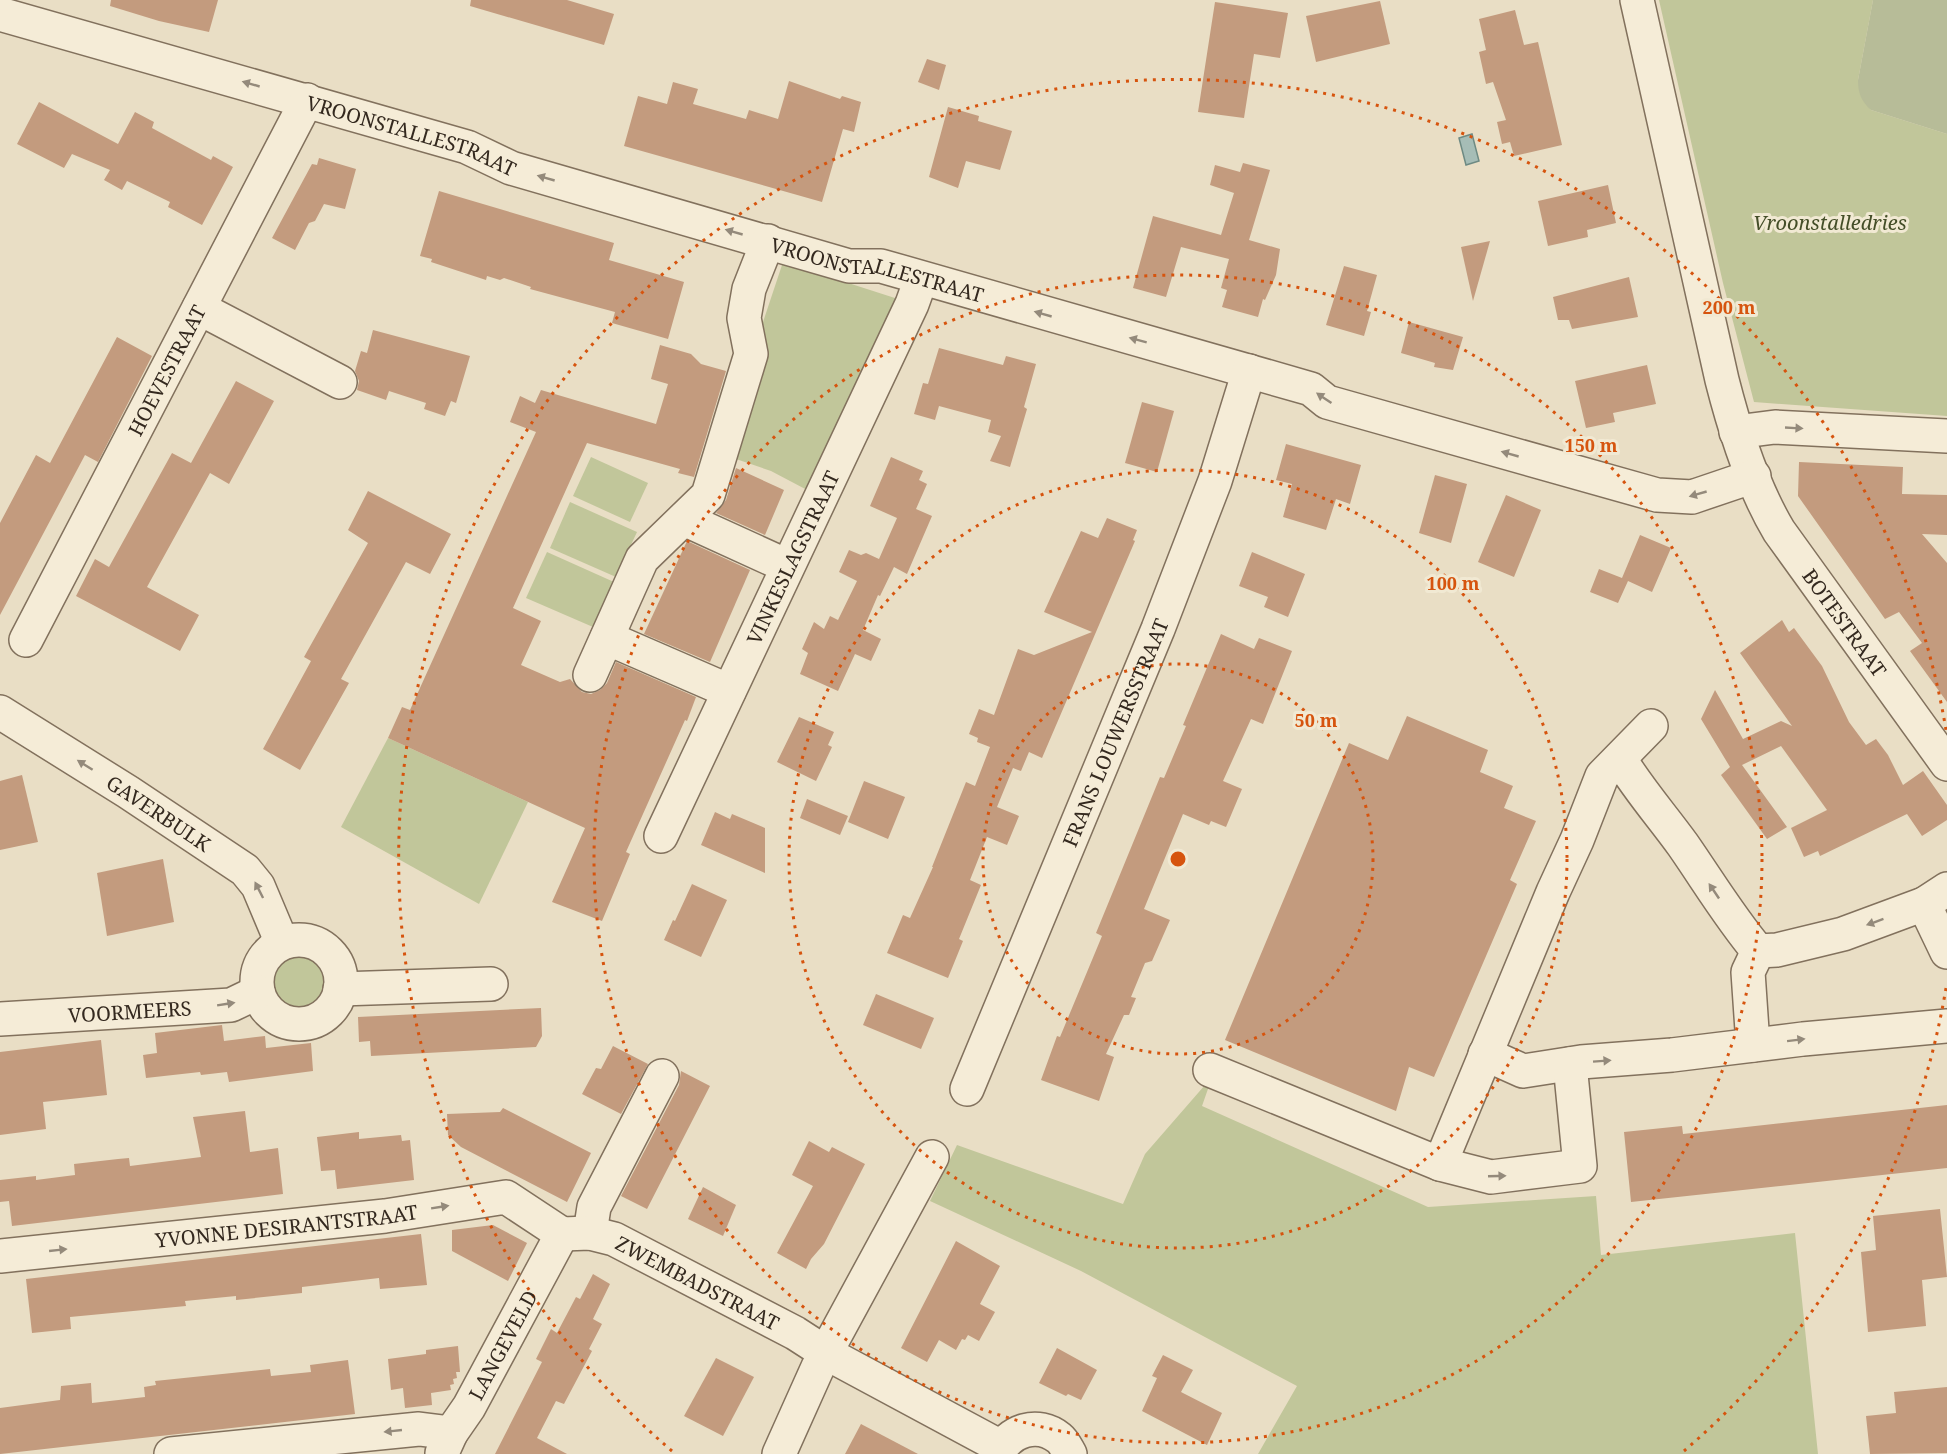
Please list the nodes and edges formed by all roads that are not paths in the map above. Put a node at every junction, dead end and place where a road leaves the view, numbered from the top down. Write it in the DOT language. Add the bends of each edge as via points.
graph roads {
  1 [pos="1637,0"];
  2 [pos="37,12"];
  3 [pos="0,14"];
  4 [pos="307,100"];
  5 [pos="768,241"];
  6 [pos="921,279"];
  7 [pos="199,308"];
  8 [pos="1249,371"];
  9 [pos="340,382"];
  10 [pos="1732,418"];
  11 [pos="1947,436"];
  12 [pos="1754,476"];
  13 [pos="684,519"];
  14 [pos="787,566"];
  15 [pos="607,638"];
  16 [pos="26,640"];
  17 [pos="590,675"];
  18 [pos="729,691"];
  19 [pos="0,712"];
  20 [pos="1651,726"];
  21 [pos="1620,759"];
  22 [pos="1947,764"];
  23 [pos="661,836"];
  24 [pos="1935,896"];
  25 [pos="282,943"];
  26 [pos="1758,951"];
  27 [pos="1947,952"];
  28 [pos="491,984"];
  29 [pos="340,989"];
  30 [pos="258,992"];
  31 [pos="0,1019"];
  32 [pos="1947,1026"];
  33 [pos="1753,1045"];
  34 [pos="1485,1054"];
  35 [pos="1570,1064"];
  36 [pos="1210,1070"];
  37 [pos="662,1076"];
  38 [pos="967,1089"];
  39 [pos="932,1157"];
  40 [pos="1440,1164"];
  41 [pos="576,1234"];
  42 [pos="0,1256"];
  43 [pos="826,1353"];
  44 [pos="446,1443"];
  45 [pos="1000,1450"];
  46 [pos="171,1454"];
  47 [pos="779,1454"];
  48 [pos="1070,1454"];
  1 -- 10 [label="street"];
  2 -- 3 [label="street, VROONSTALLESTRAAT"];
  4 -- 2 [label="street, VROONSTALLESTRAAT, one-way"];
  5 -- 4 [label="street, VROONSTALLESTRAAT, one-way" via="512,168 467,147"];
  4 -- 7 [label="street, HOEVESTRAAT"];
  5 -- 6 [label="street, VROONSTALLESTRAAT" via="849,266 881,266"];
  5 -- 13 [label="street" via="749,289 744,318 751,354 715,477 708,495"];
  8 -- 6 [label="street, VROONSTALLESTRAAT, one-way"];
  6 -- 14 [label="street, VINKESLAGSTRAAT"];
  7 -- 9 [label="street"];
  7 -- 16 [label="street, HOEVESTRAAT"];
  12 -- 8 [label="street, VROONSTALLESTRAAT, one-way" via="1692,497 1657,495 1327,402 1311,389"];
  8 -- 38 [label="street, FRANS LOUWERSSTRAAT" via="1215,481 1158,628"];
  10 -- 11 [label="street, one-way" via="1776,427"];
  10 -- 12 [label="street"];
  12 -- 22 [label="street, BOTESTRAAT" via="1779,531"];
  13 -- 14 [label="street"];
  13 -- 15 [label="street" via="642,560"];
  14 -- 18 [label="street, VINKESLAGSTRAAT"];
  15 -- 17 [label="street"];
  15 -- 18 [label="street"];
  18 -- 23 [label="street, VINKESLAGSTRAAT"];
  25 -- 19 [label="street, GAVERBULK, one-way" via="258,886 245,870"];
  20 -- 21 [label="street"];
  26 -- 21 [label="street, one-way"];
  21 -- 34 [label="street" via="1602,776"];
  24 -- 26 [label="street, one-way" via="1843,934"];
  24 -- 27 [label="street"];
  25 -- 29 [label="street" via="304,940 325,949 338,967"];
  25 -- 30 [label="street" via="261,963"];
  26 -- 33 [label="street" via="1748,972"];
  28 -- 29 [label="street"];
  29 -- 30 [label="street" via="327,1012 298,1024 276,1017 264,1006"];
  31 -- 30 [label="street, VOORMEERS, one-way" via="231,1005"];
  33 -- 32 [label="street, one-way"];
  35 -- 33 [label="street, one-way"];
  34 -- 35 [label="street" via="1523,1071"];
  34 -- 40 [label="street"];
  40 -- 35 [label="street, one-way" via="1491,1177 1580,1166"];
  36 -- 40 [label="street"];
  37 -- 41 [label="street, LANGEVELD"];
  39 -- 43 [label="street"];
  42 -- 41 [label="street, YVONNE DESIRANTSTRAAT, one-way" via="385,1216 507,1197"];
  41 -- 43 [label="street, ZWEMBADSTRAAT" via="614,1239"];
  41 -- 44 [label="street, LANGEVELD"];
  43 -- 45 [label="street, ZWEMBADSTRAAT"];
  43 -- 47 [label="street"];
  44 -- 46 [label="street, one-way" via="419,1429"];
  45 -- 48 [label="street, ZWEMBADSTRAAT" via="1014,1434 1040,1429 1060,1439"];
}
